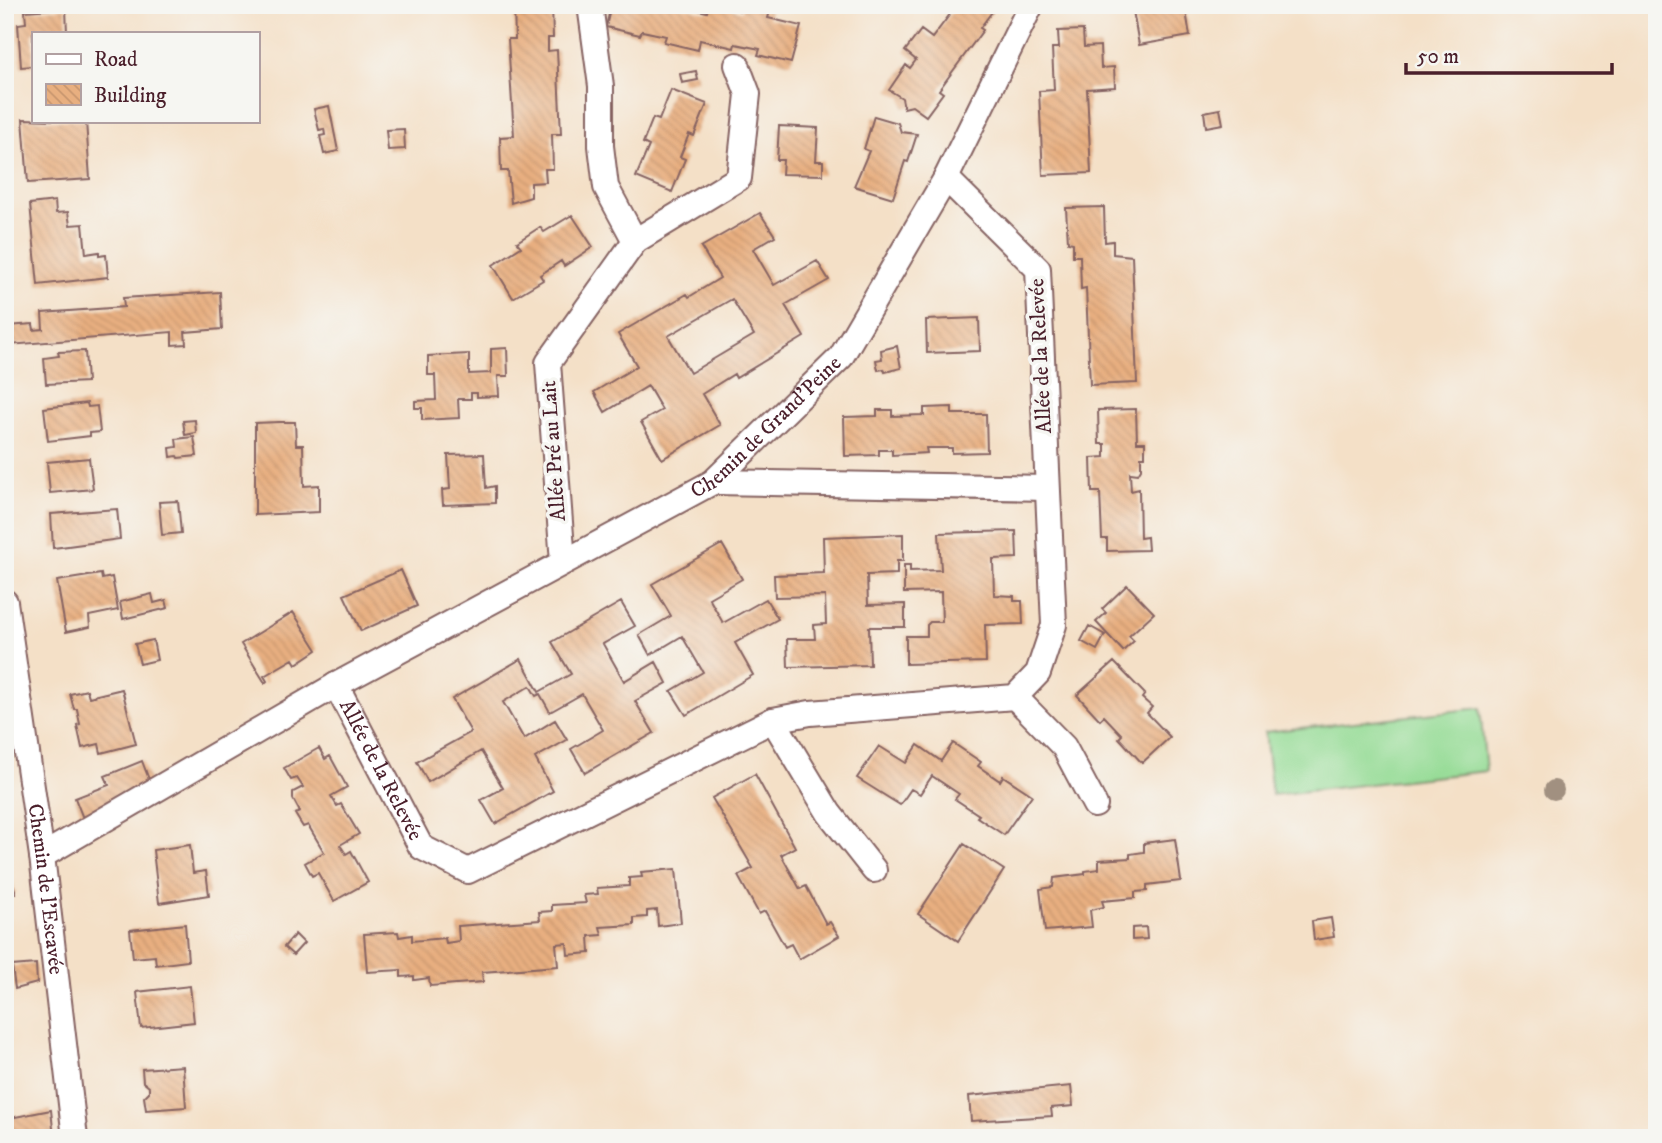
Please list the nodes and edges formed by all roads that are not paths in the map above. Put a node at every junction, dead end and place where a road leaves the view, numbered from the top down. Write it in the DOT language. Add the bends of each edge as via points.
graph roads {
  1 [pos="590,5"];
  2 [pos="1031,5"];
  3 [pos="737,65"];
  4 [pos="946,178"];
  5 [pos="635,241"];
  6 [pos="713,482"];
  7 [pos="1047,488"];
  8 [pos="563,562"];
  9 [pos="5,602"];
  10 [pos="336,685"];
  11 [pos="1015,697"];
  12 [pos="773,720"];
  13 [pos="1095,805"];
  14 [pos="42,856"];
  15 [pos="874,870"];
  16 [pos="75,1138"];
  1 -- 5 [label="street" via="601,86 606,187"];
  2 -- 4 [label="street, Chemin de Grand'Peine"];
  3 -- 5 [label="street, Allée Pré au Lait" via="748,94 739,178"];
  4 -- 6 [label="street, Chemin de Grand'Peine" via="841,356"];
  4 -- 7 [label="street, Allée de la Relevée" via="1038,269"];
  5 -- 8 [label="street, Allée Pré au Lait" via="548,363"];
  6 -- 7 [label="street"];
  6 -- 8 [label="street, Chemin de Grand'Peine"];
  7 -- 11 [label="street, Allée de la Relevée" via="1054,625 1038,673"];
  8 -- 10 [label="street, Chemin de Grand'Peine"];
  9 -- 14 [label="street, Chemin de l'Escavée"];
  10 -- 12 [label="street, Allée de la Relevée" via="421,847 468,871"];
  10 -- 14 [label="street, Allée de la Relevée"];
  11 -- 12 [label="street, Allée de la Relevée"];
  11 -- 13 [label="street" via="1064,747"];
  12 -- 15 [label="street" via="830,813"];
  14 -- 16 [label="street, Chemin de l'Escavée"];
}
